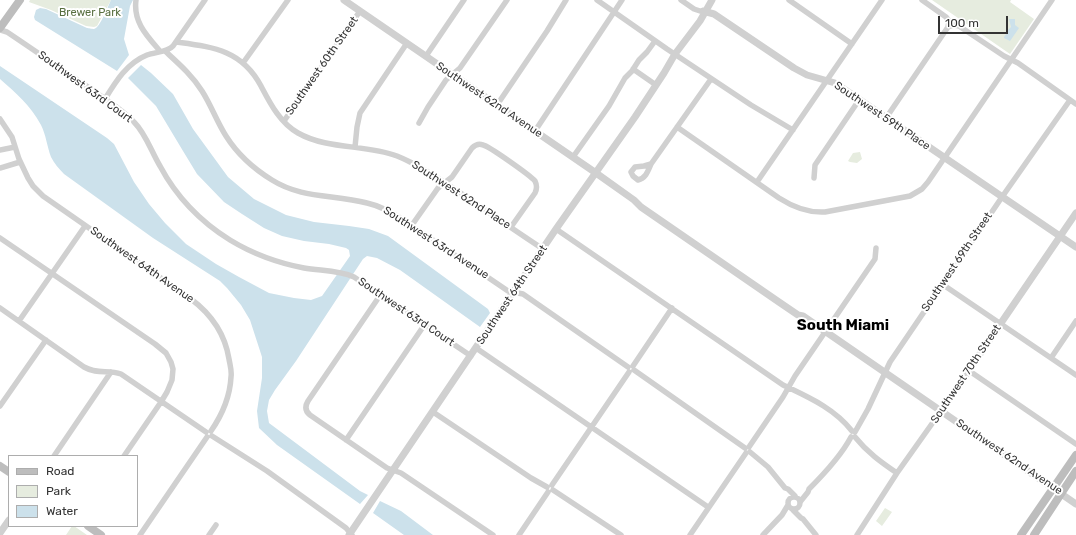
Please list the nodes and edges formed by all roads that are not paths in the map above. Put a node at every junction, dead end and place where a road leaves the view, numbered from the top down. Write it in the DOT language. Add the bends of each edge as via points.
graph roads {
  1 [pos="20,0"];
  2 [pos="136,0"];
  3 [pos="205,0"];
  4 [pos="288,0"];
  5 [pos="344,0"];
  6 [pos="464,0"];
  7 [pos="507,0"];
  8 [pos="566,0"];
  9 [pos="597,0"];
  10 [pos="622,0"];
  11 [pos="681,0"];
  12 [pos="707,0"];
  13 [pos="712,0"];
  14 [pos="788,0"];
  15 [pos="922,0"];
  16 [pos="1052,0"];
  17 [pos="878,1"];
  18 [pos="360,11"];
  19 [pos="703,11"];
  20 [pos="614,12"];
  21 [pos="948,27"];
  22 [pos="0,29"];
  23 [pos="655,41"];
  24 [pos="177,42"];
  25 [pos="407,43"];
  26 [pos="852,44"];
  27 [pos="162,51"];
  28 [pos="675,54"];
  29 [pos="426,56"];
  30 [pos="1011,60"];
  31 [pos="243,63"];
  32 [pos="633,70"];
  33 [pos="453,75"];
  34 [pos="711,79"];
  35 [pos="827,81"];
  36 [pos="656,85"];
  37 [pos="105,99"];
  38 [pos="859,100"];
  39 [pos="1070,100"];
  40 [pos="1076,104"];
  41 [pos="497,105"];
  42 [pos="886,118"];
  43 [pos="0,120"];
  44 [pos="284,121"];
  45 [pos="419,123"];
  46 [pos="677,127"];
  47 [pos="793,130"];
  48 [pos="535,131"];
  49 [pos="15,147"];
  50 [pos="355,147"];
  51 [pos="0,150"];
  52 [pos="573,157"];
  53 [pos="944,158"];
  54 [pos="20,162"];
  55 [pos="651,164"];
  56 [pos="0,168"];
  57 [pos="596,173"];
  58 [pos="814,178"];
  59 [pos="444,182"];
  60 [pos="757,182"];
  61 [pos="1002,197"];
  62 [pos="1076,213"];
  63 [pos="84,226"];
  64 [pos="412,226"];
  65 [pos="511,228"];
  66 [pos="556,229"];
  67 [pos="1060,236"];
  68 [pos="0,238"];
  69 [pos="876,248"];
  70 [pos="1076,248"];
  71 [pos="543,249"];
  72 [pos="51,274"];
  73 [pos="942,284"];
  74 [pos="514,292"];
  75 [pos="381,294"];
  76 [pos="0,308"];
  77 [pos="672,308"];
  78 [pos="19,320"];
  79 [pos="1076,321"];
  80 [pos="1000,323"];
  81 [pos="425,324"];
  82 [pos="825,332"];
  83 [pos="46,340"];
  84 [pos="476,348"];
  85 [pos="471,356"];
  86 [pos="1051,358"];
  87 [pos="631,369"];
  88 [pos="968,370"];
  89 [pos="111,372"];
  90 [pos="885,372"];
  91 [pos="1076,375"];
  92 [pos="788,388"];
  93 [pos="161,402"];
  94 [pos="0,406"];
  95 [pos="941,411"];
  96 [pos="433,412"];
  97 [pos="592,427"];
  98 [pos="209,434"];
  99 [pos="853,434"];
  100 [pos="346,440"];
  101 [pos="1076,444"];
  102 [pos="747,450"];
  103 [pos="55,455"];
  104 [pos="125,455"];
  105 [pos="1076,455"];
  106 [pos="393,470"];
  107 [pos="1076,471"];
  108 [pos="897,473"];
  109 [pos="785,488"];
  110 [pos="1053,488"];
  111 [pos="550,489"];
  112 [pos="809,489"];
  113 [pos="1061,493"];
  114 [pos="796,496"];
  115 [pos="800,504"];
  116 [pos="1076,504"];
  117 [pos="790,506"];
  118 [pos="708,507"];
  119 [pos="803,519"];
  120 [pos="8,521"];
  121 [pos="216,525"];
  122 [pos="89,527"];
  123 [pos="0,533"];
  124 [pos="351,534"];
  125 [pos="101,535"];
  126 [pos="140,535"];
  127 [pos="209,535"];
  128 [pos="493,535"];
  129 [pos="519,535"];
  130 [pos="621,535"];
  131 [pos="690,535"];
  132 [pos="763,535"];
  133 [pos="816,535"];
  134 [pos="856,535"];
  135 [pos="1021,535"];
  136 [pos="1034,535"];
  1 -- 22 [label="main road"];
  2 -- 27 [label="street, Southwest 63rd Avenue" via="136,15 141,27 147,37"];
  3 -- 24 [label="street"];
  4 -- 31 [label="street"];
  5 -- 18 [label="street, Southwest 62nd Avenue"];
  6 -- 29 [label="street"];
  7 -- 33 [label="street"];
  8 -- 41 [label="street"];
  9 -- 20 [label="street"];
  10 -- 20 [label="street"];
  11 -- 19 [label="street, Southwest 59th Place" via="694,9"];
  12 -- 19 [label="street, Southwest 64th Street"];
  13 -- 19 [label="street, Southwest 64th Street"];
  14 -- 26 [label="street"];
  15 -- 21 [label="street" via="946,17 949,21"];
  16 -- 30 [label="street"];
  17 -- 26 [label="street"];
  18 -- 25 [label="street, Southwest 62nd Avenue"];
  18 -- 44 [label="street, Southwest 60th Street"];
  19 -- 28 [label="street, Southwest 64th Street" via="679,41"];
  19 -- 35 [label="street, Southwest 59th Place" via="714,14 794,68"];
  20 -- 23 [label="street"];
  20 -- 48 [label="street"];
  21 -- 30 [label="street" via="959,26"];
  21 -- 42 [label="street"];
  22 -- 37 [label="street, Southwest 63rd Court"];
  23 -- 28 [label="street"];
  23 -- 32 [label="street"];
  24 -- 27 [label="street" via="170,49"];
  24 -- 31 [label="street, Southwest 62nd Place" via="215,48"];
  25 -- 29 [label="street, Southwest 62nd Avenue"];
  25 -- 50 [label="street" via="360,112"];
  26 -- 35 [label="street"];
  27 -- 37 [label="street" via="143,57 130,66 119,77"];
  27 -- 64 [label="street, Southwest 63rd Avenue" via="185,69 209,102 230,141 257,170 279,184 300,192 376,206"];
  28 -- 34 [label="street"];
  28 -- 36 [label="street, Southwest 64th Street"];
  29 -- 33 [label="street, Southwest 62nd Avenue"];
  30 -- 39 [label="street"];
  30 -- 53 [label="street"];
  31 -- 44 [label="street, Southwest 62nd Place" via="254,75 271,105"];
  32 -- 36 [label="street"];
  32 -- 52 [label="street" via="625,78 612,102"];
  33 -- 41 [label="street, Southwest 62nd Avenue"];
  33 -- 45 [label="street" via="446,80"];
  34 -- 46 [label="street"];
  34 -- 47 [label="street"];
  35 -- 38 [label="street, Southwest 59th Place" via="835,83"];
  35 -- 47 [label="street"];
  36 -- 57 [label="street, Southwest 64th Street"];
  37 -- 75 [label="street, Southwest 63rd Court" via="136,124 174,188 194,211 214,228 246,249 270,259 352,276"];
  38 -- 42 [label="street, Southwest 59th Place"];
  38 -- 58 [label="street" via="815,165"];
  39 -- 40 [label="street"];
  39 -- 61 [label="street, Southwest 69th Street"];
  41 -- 48 [label="street, Southwest 62nd Avenue"];
  42 -- 53 [label="street, Southwest 59th Place"];
  43 -- 49 [label="street, Southwest 64th Avenue" via="12,137"];
  44 -- 50 [label="street, Southwest 62nd Place" via="296,132 313,140"];
  46 -- 55 [label="street"];
  46 -- 60 [label="street"];
  47 -- 60 [label="street"];
  48 -- 52 [label="street, Southwest 62nd Avenue"];
  49 -- 51 [label="street"];
  49 -- 54 [label="street, Southwest 64th Avenue"];
  50 -- 59 [label="street, Southwest 62nd Place" via="378,150 396,156 417,165"];
  52 -- 57 [label="street, Southwest 62nd Avenue"];
  53 -- 60 [label="street" via="926,185 917,193 838,210 803,210 789,204"];
  53 -- 61 [label="street, Southwest 59th Place"];
  54 -- 56 [label="street"];
  54 -- 63 [label="street, Southwest 64th Avenue" via="40,193"];
  57 -- 66 [label="street, Southwest 64th Street"];
  57 -- 82 [label="street, Southwest 62nd Avenue" via="634,200 641,208"];
  59 -- 64 [label="street"];
  59 -- 65 [label="street, Southwest 62nd Place"];
  59 -- 65 [label="street" via="452,177 470,150 478,144 486,146 530,176 536,191"];
  61 -- 67 [label="street, Southwest 59th Place"];
  61 -- 73 [label="street, Southwest 69th Street"];
  62 -- 67 [label="street, Southwest 70th Street"];
  63 -- 72 [label="street"];
  63 -- 98 [label="street, Southwest 64th Avenue" via="196,303 219,330 227,349 232,376 224,406"];
  64 -- 74 [label="street, Southwest 63rd Avenue" via="508,291"];
  65 -- 71 [label="street, Southwest 62nd Place"];
  66 -- 71 [label="street, Southwest 64th Street"];
  66 -- 77 [label="street"];
  67 -- 70 [label="street, Southwest 59th Place"];
  67 -- 80 [label="street, Southwest 70th Street"];
  68 -- 72 [label="street"];
  69 -- 82 [label="street" via="875,259"];
  71 -- 74 [label="street, Southwest 64th Street"];
  72 -- 78 [label="street"];
  72 -- 93 [label="street" via="166,353 172,365 173,376"];
  73 -- 80 [label="street"];
  73 -- 90 [label="street, Southwest 69th Street"];
  74 -- 84 [label="street, Southwest 64th Street"];
  74 -- 87 [label="street, Southwest 63rd Avenue" via="523,294"];
  75 -- 81 [label="street, Southwest 63rd Court"];
  75 -- 100 [label="street" via="308,400 307,412"];
  76 -- 78 [label="street"];
  77 -- 87 [label="street"];
  77 -- 92 [label="street"];
  78 -- 83 [label="street"];
  79 -- 86 [label="street"];
  80 -- 86 [label="street"];
  80 -- 88 [label="street, Southwest 70th Street"];
  81 -- 85 [label="street, Southwest 63rd Court"];
  81 -- 100 [label="street"];
  82 -- 90 [label="street, Southwest 62nd Avenue"];
  82 -- 92 [label="street"];
  83 -- 89 [label="street" via="87,369"];
  83 -- 94 [label="street"];
  84 -- 85 [label="street, Southwest 64th Street"];
  84 -- 97 [label="street"];
  85 -- 96 [label="street, Southwest 64th Street"];
  86 -- 91 [label="street"];
  87 -- 97 [label="street"];
  87 -- 102 [label="street, Southwest 63rd Avenue"];
  88 -- 95 [label="street, Southwest 70th Street"];
  88 -- 101 [label="street"];
  89 -- 93 [label="street" via="125,376"];
  89 -- 103 [label="street"];
  90 -- 95 [label="street, Southwest 62nd Avenue"];
  90 -- 99 [label="street, Southwest 69th Street"];
  92 -- 99 [label="street" via="827,408 841,419"];
  92 -- 102 [label="street"];
  93 -- 98 [label="street"];
  93 -- 104 [label="street"];
  95 -- 108 [label="street, Southwest 70th Street"];
  95 -- 110 [label="street, Southwest 62nd Avenue"];
  96 -- 106 [label="street, Southwest 64th Street"];
  96 -- 111 [label="street"];
  97 -- 111 [label="street"];
  97 -- 118 [label="street"];
  98 -- 124 [label="street" via="267,471"];
  98 -- 126 [label="street, Southwest 64th Avenue"];
  99 -- 108 [label="street" via="871,455"];
  99 -- 112 [label="street, Southwest 69th Street" via="834,461"];
  100 -- 106 [label="street"];
  102 -- 109 [label="street, Southwest 63rd Avenue" via="768,467"];
  102 -- 118 [label="street"];
  105 -- 110 [label="main road"];
  106 -- 124 [label="street, Southwest 64th Street"];
  106 -- 128 [label="street"];
  107 -- 113 [label="main road"];
  108 -- 134 [label="street, Southwest 70th Street"];
  109 -- 114 [label="street, Southwest 63rd Avenue"];
  109 -- 117 [label="street, Southwest 63rd Avenue"];
  110 -- 113 [label="street, Southwest 62nd Avenue"];
  110 -- 135 [label="main road"];
  111 -- 129 [label="street"];
  111 -- 130 [label="street"];
  112 -- 114 [label="street, Southwest 69th Street"];
  112 -- 115 [label="street, Southwest 69th Street"];
  113 -- 116 [label="street, Southwest 62nd Avenue"];
  113 -- 136 [label="main road"];
  114 -- 115 [label="street"];
  114 -- 117 [label="street" via="791,497"];
  115 -- 117 [label="street" via="796,509"];
  115 -- 119 [label="street, Southwest 63rd Avenue"];
  117 -- 119 [label="street, Southwest 63rd Avenue"];
  117 -- 132 [label="street"];
  118 -- 131 [label="street"];
  119 -- 133 [label="street, Southwest 63rd Avenue"];
  120 -- 123 [label="street"];
  121 -- 127 [label="street"];
  122 -- 125 [label="main road"];
}
